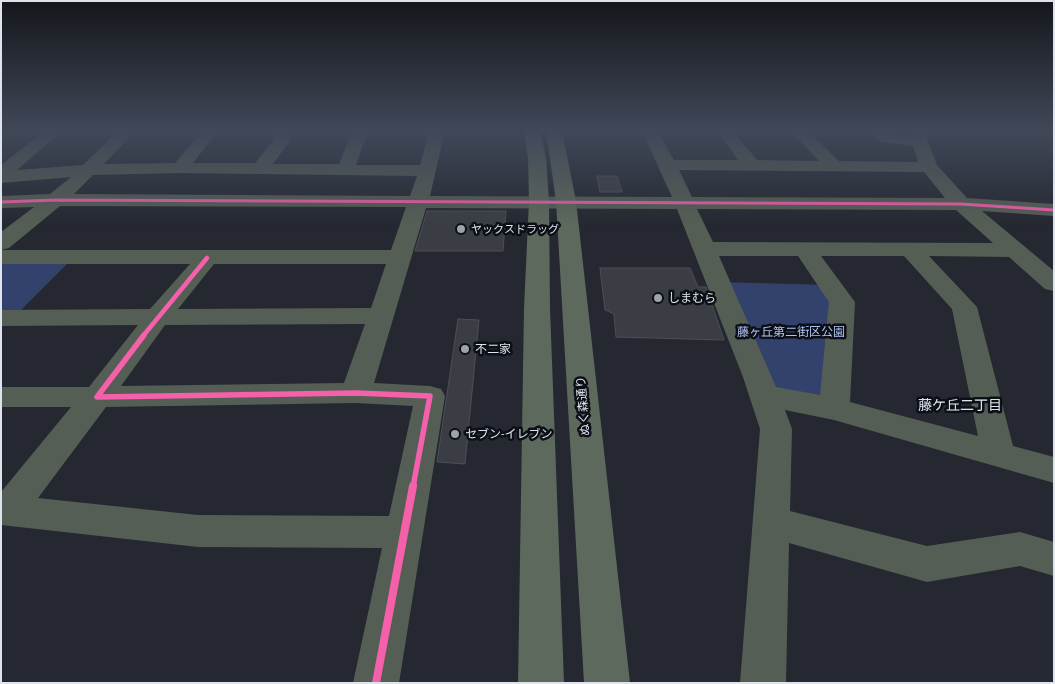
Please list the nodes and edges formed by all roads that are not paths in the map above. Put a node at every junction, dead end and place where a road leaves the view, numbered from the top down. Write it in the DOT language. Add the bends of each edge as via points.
graph roads {
  1 [pos="16,163"];
  2 [pos="95,163"];
  3 [pos="184,163"];
  4 [pos="265,163"];
  5 [pos="348,163"];
  6 [pos="430,163"];
  7 [pos="537,163"];
  8 [pos="561,163"];
  9 [pos="831,163"];
  10 [pos="928,163"];
  11 [pos="668,165"];
  12 [pos="751,165"];
  13 [pos="834,166"];
  14 [pos="929,167"];
  15 [pos="180,168"];
  16 [pos="261,168"];
  17 [pos="346,169"];
  18 [pos="88,170"];
  19 [pos="428,171"];
  20 [pos="1,176"];
  21 [pos="56,200"];
  22 [pos="418,201"];
  23 [pos="539,201"];
  24 [pos="1,202"];
  25 [pos="566,202"];
  26 [pos="683,202"];
  27 [pos="961,204"];
  28 [pos="1054,210"];
  29 [pos="1,243"];
  30 [pos="705,249"];
  31 [pos="804,249"];
  32 [pos="910,250"];
  33 [pos="1014,250"];
  34 [pos="1,257"];
  35 [pos="207,258"];
  36 [pos="399,258"];
  37 [pos="1054,284"];
  38 [pos="381,316"];
  39 [pos="1,318"];
  40 [pos="157,318"];
  41 [pos="356,393"];
  42 [pos="764,395"];
  43 [pos="97,396"];
  44 [pos="1,397"];
  45 [pos="834,409"];
  46 [pos="998,454"];
  47 [pos="1054,470"];
  48 [pos="5,510"];
  49 [pos="772,522"];
  50 [pos="403,532"];
  51 [pos="1054,560"];
  52 [pos="376,683"];
  53 [pos="540,683"];
  54 [pos="607,683"];
  55 [pos="763,683"];
  1 -- 20 [label="street"];
  2 -- 18 [label="street"];
  3 -- 15 [label="street"];
  4 -- 16 [label="street"];
  5 -- 17 [label="street"];
  6 -- 19 [label="street"];
  7 -- 23 [label="main road"];
  8 -- 25 [label="main road, ぬく森通り"];
  9 -- 13 [label="street"];
  10 -- 14 [label="street"];
  11 -- 12 [label="street"];
  11 -- 26 [label="street"];
  12 -- 13 [label="street"];
  13 -- 14 [label="street"];
  14 -- 27 [label="street"];
  15 -- 16 [label="street"];
  15 -- 18 [label="street"];
  16 -- 17 [label="street"];
  17 -- 19 [label="street"];
  18 -- 20 [label="street"];
  18 -- 21 [label="street"];
  19 -- 22 [label="street"];
  21 -- 22 [label="street"];
  21 -- 24 [label="street"];
  21 -- 29 [label="street"];
  22 -- 23 [label="street"];
  22 -- 36 [label="street"];
  23 -- 25 [label="street"];
  23 -- 53 [label="main road"];
  25 -- 26 [label="street"];
  25 -- 54 [label="main road, ぬく森通り"];
  26 -- 27 [label="street"];
  26 -- 30 [label="street"];
  27 -- 28 [label="street"];
  27 -- 33 [label="street"];
  30 -- 31 [label="street"];
  30 -- 42 [label="street"];
  31 -- 32 [label="street"];
  31 -- 45 [label="street" via="842,302"];
  32 -- 33 [label="street"];
  32 -- 46 [label="street" via="964,307"];
  33 -- 37 [label="street"];
  34 -- 35 [label="street"];
  35 -- 36 [label="street"];
  35 -- 40 [label="street"];
  36 -- 38 [label="street"];
  38 -- 40 [label="street"];
  38 -- 41 [label="street"];
  39 -- 40 [label="street"];
  40 -- 43 [label="street"];
  41 -- 43 [label="street"];
  41 -- 50 [label="street" via="430,396"];
  42 -- 45 [label="street"];
  42 -- 49 [label="street" via="776,429"];
  43 -- 44 [label="street"];
  43 -- 48 [label="street"];
  45 -- 46 [label="street"];
  46 -- 47 [label="street"];
  48 -- 50 [label="street" via="198,531"];
  49 -- 51 [label="street" via="928,564 1020,549"];
  49 -- 55 [label="street"];
  50 -- 52 [label="street"];
}
